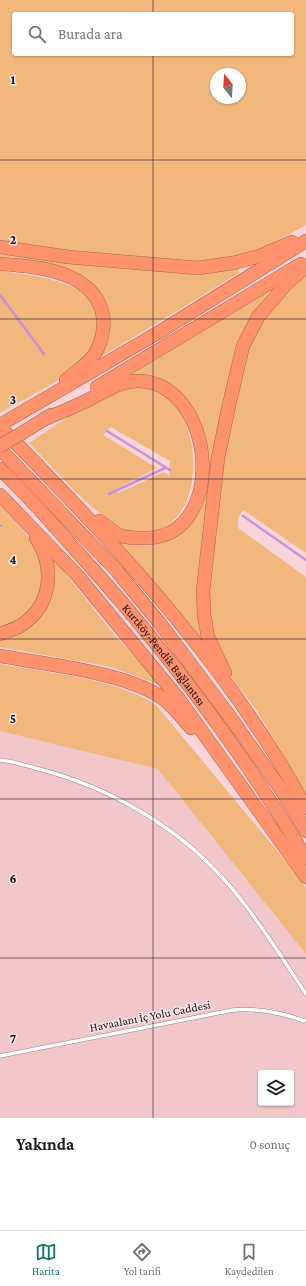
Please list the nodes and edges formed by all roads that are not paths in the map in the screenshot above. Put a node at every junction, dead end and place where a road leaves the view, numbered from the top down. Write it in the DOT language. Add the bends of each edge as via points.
graph roads {
  1 [pos="306,235"];
  2 [pos="306,241"];
  3 [pos="0,248"];
  4 [pos="306,261"];
  5 [pos="0,264"];
  6 [pos="306,267"];
  7 [pos="38,404"];
  8 [pos="45,419"];
  9 [pos="3,424"];
  10 [pos="0,448"];
  11 [pos="0,469"];
  12 [pos="0,495"];
  13 [pos="81,508"];
  14 [pos="22,516"];
  15 [pos="0,634"];
  16 [pos="0,656"];
  17 [pos="243,707"];
  18 [pos="0,760"];
  19 [pos="224,762"];
  20 [pos="306,808"];
  21 [pos="306,831"];
  22 [pos="306,858"];
  23 [pos="306,877"];
  24 [pos="306,994"];
  25 [pos="305,1021"];
  26 [pos="0,1056"];
  1 -- 3 [label="highway" via="260,256 198,268 68,257"];
  2 -- 7 [label="highway"];
  4 -- 8 [label="highway"];
  5 -- 7 [label="highway" via="43,269 68,276 82,283 98,299 102,309 104,326 94,356"];
  6 -- 17 [label="highway" via="286,284 258,317 243,346 218,458 203,591 204,614 208,637"];
  7 -- 9 [label="highway"];
  8 -- 10 [label="highway, bridge"];
  8 -- 13 [label="highway" via="111,387 140,381 152,383 174,395 195,427 202,454 200,485 197,502 181,525 158,537 127,537 118,534"];
  9 -- 13 [label="highway"];
  10 -- 21 [label="highway, Kurtköy-Pendik Bağlantısı" via="117,572 158,621 233,721 282,791"];
  11 -- 22 [label="highway, Kurtköy-Pendik Bağlantısı" via="149,634 228,739"];
  12 -- 14 [label="highway"];
  13 -- 17 [label="highway" via="142,577"];
  14 -- 15 [label="highway" via="40,544 49,573 48,586 36,612 23,624"];
  14 -- 19 [label="highway" via="77,575 173,692"];
  16 -- 19 [label="highway" via="108,676 143,687 166,701"];
  17 -- 20 [label="highway" via="286,772"];
  18 -- 24 [label="lane" via="46,771 103,791 171,831 194,850 229,886"];
  19 -- 23 [label="highway"];
  25 -- 26 [label="lane, Havaalanı İç Yolu Caddesi" via="266,1010 233,1010"];
}
